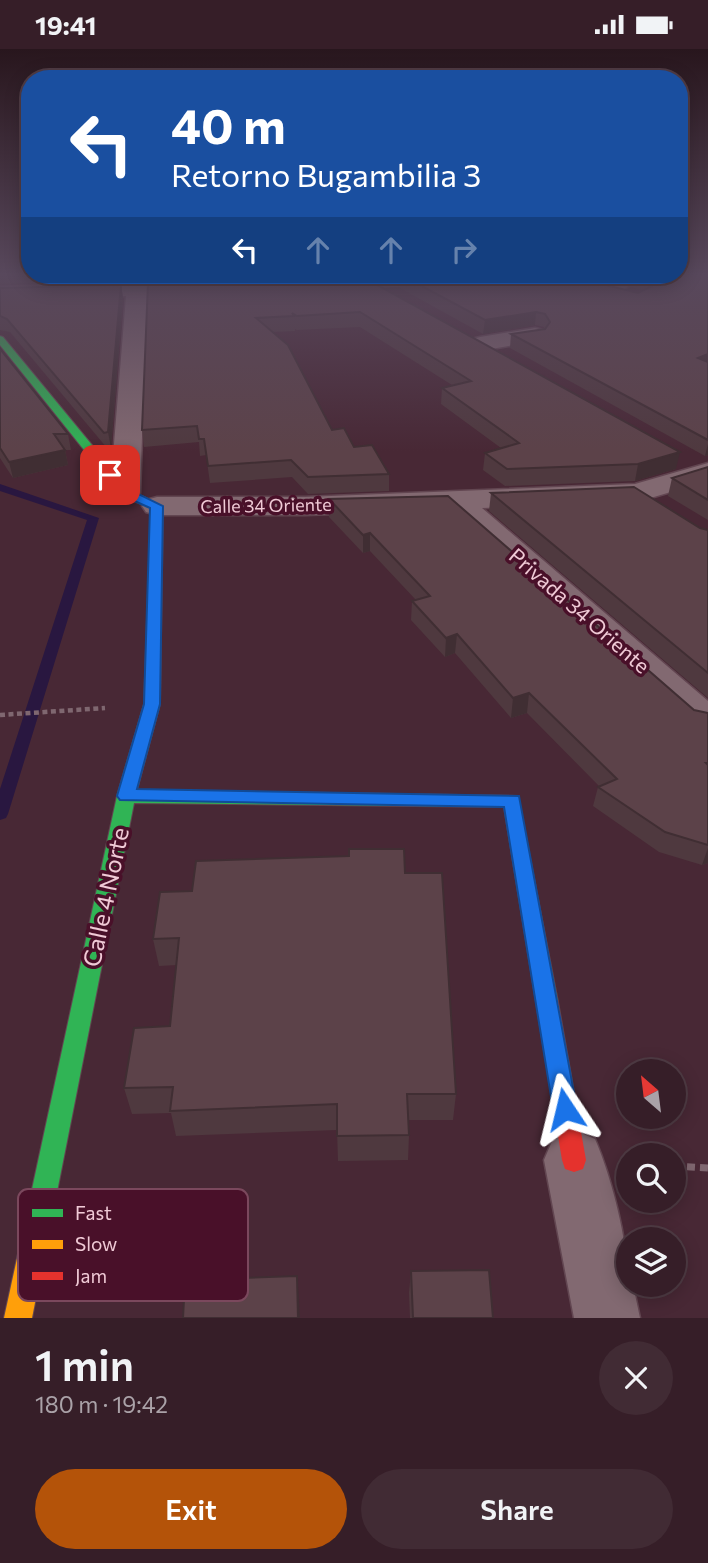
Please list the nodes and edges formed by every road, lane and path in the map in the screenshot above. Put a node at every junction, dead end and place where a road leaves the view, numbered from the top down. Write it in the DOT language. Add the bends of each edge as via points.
graph roads {
  1 [pos="136,333"];
  2 [pos="459,333"];
  3 [pos="535,335"];
  4 [pos="0,339"];
  5 [pos="480,344"];
  6 [pos="516,365"];
  7 [pos="699,468"];
  8 [pos="125,493"];
  9 [pos="637,493"];
  10 [pos="455,501"];
  11 [pos="157,506"];
  12 [pos="673,515"];
  13 [pos="152,704"];
  14 [pos="0,715"];
  15 [pos="704,719"];
  16 [pos="126,796"];
  17 [pos="574,1160"];
  18 [pos="686,1167"];
  19 [pos="708,1168"];
  20 [pos="45,1189"];
  21 [pos="607,1318"];
  1 -- 8 [label="street"];
  2 -- 5 [label="street"];
  3 -- 5 [label="street"];
  4 -- 8 [label="street"];
  5 -- 6 [label="street"];
  7 -- 9 [label="street, Calle 34 Oriente"];
  8 -- 11 [label="street"];
  9 -- 10 [label="street, Calle 34 Oriente"];
  9 -- 12 [label="street"];
  10 -- 11 [label="street, Calle 34 Oriente"];
  10 -- 15 [label="street, Privada 34 Oriente"];
  11 -- 13 [label="street, Calle 4 Norte"];
  13 -- 14 [label="path"];
  13 -- 16 [label="street, Calle 4 Norte"];
  16 -- 17 [label="street" via="512,801"];
  16 -- 20 [label="street, Calle 4 Norte"];
  17 -- 21 [label="street"];
  18 -- 19 [label="path"];
}
